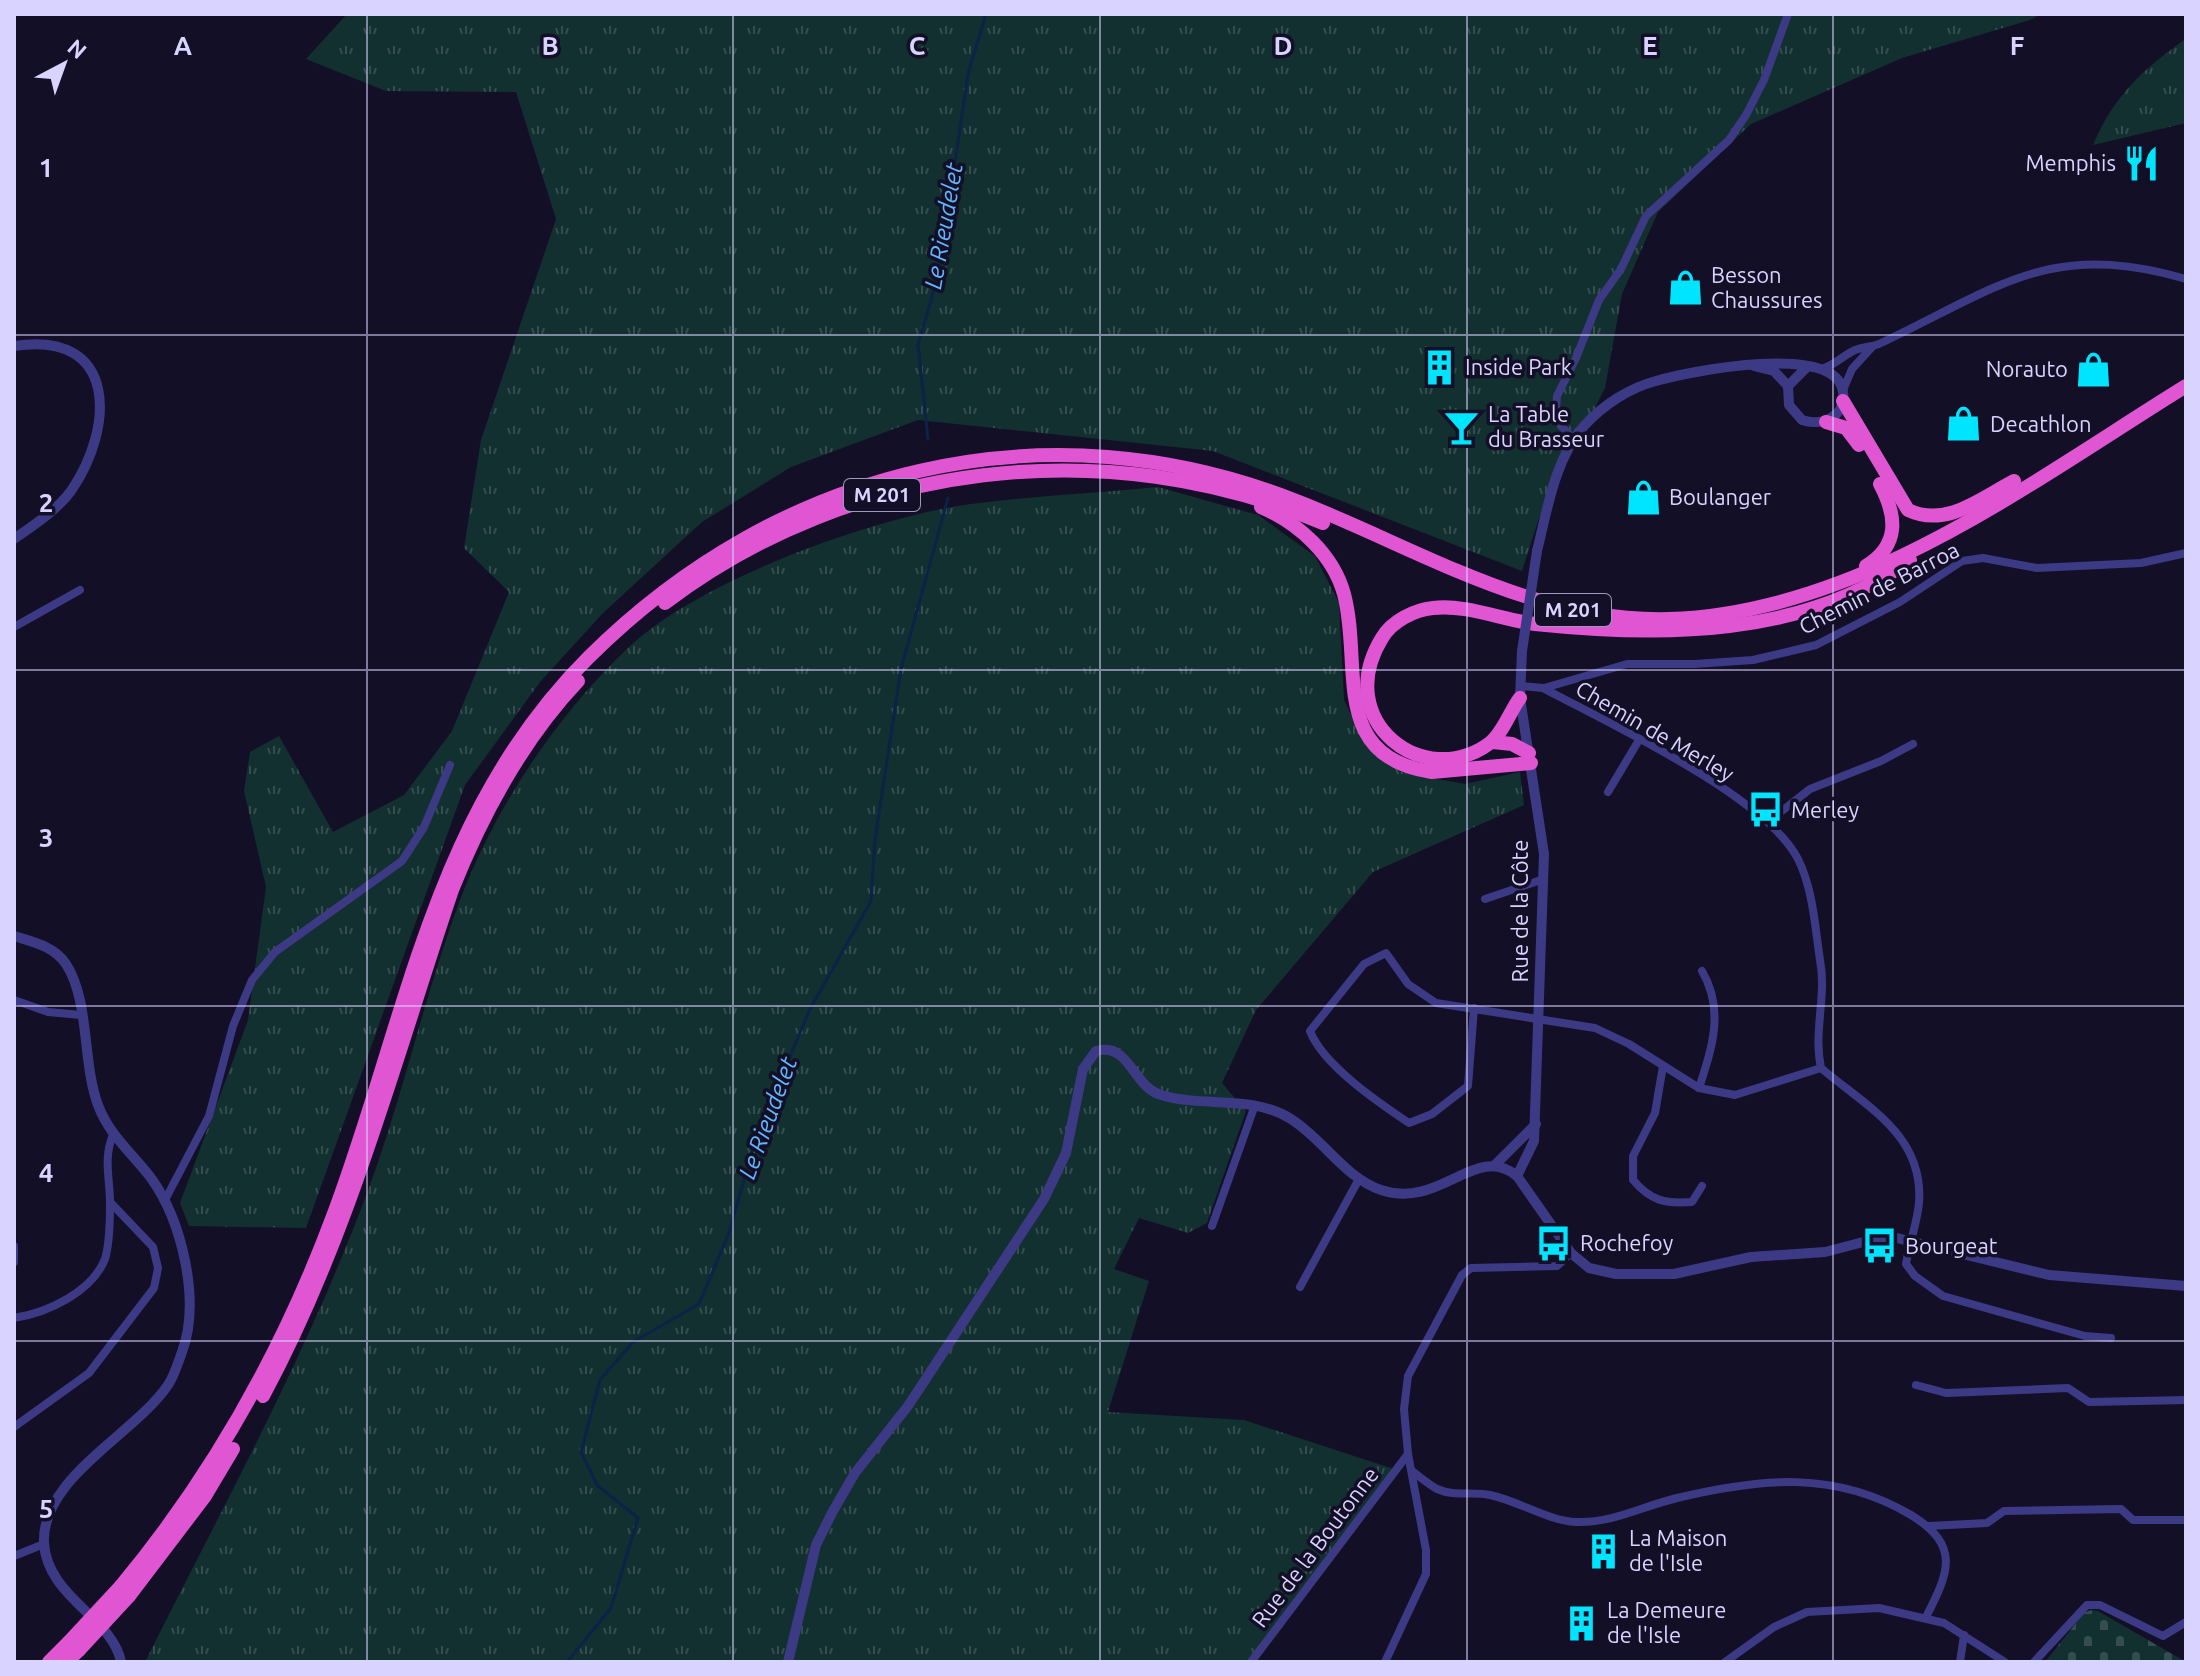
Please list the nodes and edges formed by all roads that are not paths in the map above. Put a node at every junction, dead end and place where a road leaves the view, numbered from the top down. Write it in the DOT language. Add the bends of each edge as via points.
graph roads {
  1 [pos="1788,14"];
  2 [pos="2186,279"];
  3 [pos="14,346"];
  4 [pos="1873,346"];
  5 [pos="1752,366"];
  6 [pos="1806,368"];
  7 [pos="1824,368"];
  8 [pos="1788,386"];
  9 [pos="2186,386"];
  10 [pos="1843,396"];
  11 [pos="2186,396"];
  12 [pos="1826,422"];
  13 [pos="1574,439"];
  14 [pos="2083,450"];
  15 [pos="1189,481"];
  16 [pos="14,539"];
  17 [pos="2186,553"];
  18 [pos="1910,560"];
  19 [pos="80,590"];
  20 [pos="1813,595"];
  21 [pos="14,627"];
  22 [pos="1543,688"];
  23 [pos="1521,692"];
  24 [pos="1639,740"];
  25 [pos="1493,742"];
  26 [pos="1913,744"];
  27 [pos="1530,758"];
  28 [pos="450,765"];
  29 [pos="1608,792"];
  30 [pos="1769,821"];
  31 [pos="1544,879"];
  32 [pos="1485,899"];
  33 [pos="14,936"];
  34 [pos="1702,971"];
  35 [pos="14,1000"];
  36 [pos="1474,1008"];
  37 [pos="81,1015"];
  38 [pos="1539,1017"];
  39 [pos="1663,1066"];
  40 [pos="1821,1068"];
  41 [pos="1699,1088"];
  42 [pos="1255,1105"];
  43 [pos="1536,1124"];
  44 [pos="113,1135"];
  45 [pos="1496,1164"];
  46 [pos="1517,1176"];
  47 [pos="1359,1179"];
  48 [pos="1702,1186"];
  49 [pos="165,1200"];
  50 [pos="110,1202"];
  51 [pos="1212,1226"];
  52 [pos="1911,1240"];
  53 [pos="14,1246"];
  54 [pos="1571,1253"];
  55 [pos="14,1262"];
  56 [pos="2186,1286"];
  57 [pos="1300,1287"];
  58 [pos="14,1318"];
  59 [pos="2111,1338"];
  60 [pos="1916,1385"];
  61 [pos="2186,1400"];
  62 [pos="14,1427"];
  63 [pos="1408,1454"];
  64 [pos="1412,1471"];
  65 [pos="2186,1520"];
  66 [pos="1929,1526"];
  67 [pos="44,1544"];
  68 [pos="14,1556"];
  69 [pos="125,1591"];
  70 [pos="1926,1617"];
  71 [pos="2186,1622"];
  72 [pos="1964,1635"];
  73 [pos="74,1646"];
  74 [pos="49,1662"];
  75 [pos="66,1662"];
  76 [pos="121,1662"];
  77 [pos="788,1662"];
  78 [pos="1251,1662"];
  79 [pos="1385,1662"];
  80 [pos="1725,1662"];
  81 [pos="1960,1662"];
  82 [pos="2005,1662"];
  83 [pos="2034,1662"];
  1 -- 13 [label="street" via="1746,115 1729,140 1646,216 1621,269 1599,300 1557,396 1561,426"];
  2 -- 4 [label="street" via="2106,262 2051,268 2005,282"];
  3 -- 16 [label="street" via="41,342 71,351 96,375 102,415 90,460 69,494"];
  4 -- 7 [label="street"];
  4 -- 10 [label="street" via="1852,369"];
  5 -- 6 [label="street" via="1776,361"];
  5 -- 8 [label="street" via="1774,371"];
  5 -- 13 [label="street" via="1668,378 1630,391 1595,415"];
  6 -- 7 [label="street"];
  6 -- 8 [label="street"];
  7 -- 10 [label="street" via="1837,377"];
  8 -- 12 [label="street" via="1794,414 1810,423"];
  9 -- 14 [label="highway, M 201"];
  10 -- 12 [label="street"];
  10 -- 14 [label="highway" via="1896,494 1908,510 1922,517 1944,518"];
  11 -- 18 [label="highway, M 201"];
  12 -- 20 [label="highway" via="1846,428 1856,439 1887,496 1894,529 1878,558"];
  13 -- 23 [label="street, Rue de la Côte, bridge" via="1537,551"];
  14 -- 20 [label="highway, M 201" via="1937,538"];
  15 -- 18 [label="highway, M 201" via="1290,509 1480,590 1604,621 1692,624 1754,617 1837,594"];
  15 -- 27 [label="highway" via="1272,512 1304,533 1329,562 1344,594 1356,714 1385,754 1432,772"];
  15 -- 69 [label="highway, M 201" via="1114,470 1025,470 926,484 839,508 760,542 679,592 638,623 571,688 522,753 470,847 343,1222 278,1368 205,1496"];
  17 -- 22 [label="street, Chemin de Barroa" via="2141,563 2037,568 1983,558 1962,561 1900,602 1816,645 1753,660 1627,664"];
  18 -- 25 [label="highway" via="1888,576 1829,602 1764,621 1692,630 1583,629 1434,608 1404,617 1383,635 1369,664 1366,693 1382,732 1428,757 1472,753"];
  19 -- 21 [label="street"];
  20 -- 69 [label="highway, M 201" via="1727,614 1662,620 1571,610 1484,584 1292,499 1154,464 1063,454 930,467 812,504 733,542 648,604 587,659 548,701 492,782 443,880 335,1211 287,1326 227,1442"];
  22 -- 23 [label="street, Chemin de Merley"];
  22 -- 24 [label="street, Chemin de Merley"];
  23 -- 25 [label="highway"];
  23 -- 27 [label="street, Rue de la Côte"];
  24 -- 29 [label="street"];
  24 -- 30 [label="street, Chemin de Merley"];
  25 -- 27 [label="highway" via="1512,744"];
  26 -- 30 [label="street" via="1810,789"];
  27 -- 31 [label="street, Rue de la Côte"];
  28 -- 49 [label="street" via="424,827 402,861 275,952 252,980 233,1026 209,1116"];
  30 -- 40 [label="street, Chemin de Merley" via="1790,846 1807,883 1823,975 1817,1032"];
  31 -- 32 [label="street"];
  31 -- 38 [label="street, Rue de la Côte"];
  33 -- 37 [label="street" via="43,944 64,961 76,983"];
  34 -- 41 [label="street" via="1716,1005 1713,1046"];
  35 -- 37 [label="street" via="48,1012"];
  36 -- 36 [label="street" via="1436,1003 1408,984 1386,953 1364,964 1310,1031 1316,1047 1409,1123 1432,1114 1468,1086"];
  36 -- 38 [label="street"];
  37 -- 44 [label="street" via="85,1059"];
  38 -- 39 [label="street" via="1595,1028"];
  38 -- 43 [label="street, Rue de la Côte"];
  39 -- 41 [label="street"];
  39 -- 48 [label="street" via="1655,1113 1633,1156 1633,1180 1647,1196 1669,1204 1692,1202"];
  40 -- 41 [label="street" via="1735,1095"];
  40 -- 52 [label="street" via="1907,1143 1920,1181"];
  42 -- 47 [label="street" via="1292,1120"];
  42 -- 51 [label="street"];
  42 -- 77 [label="street" via="1174,1099 1153,1092 1126,1059 1108,1047 1088,1057 1058,1175 908,1406 855,1473 816,1545"];
  43 -- 45 [label="street"];
  43 -- 46 [label="street, Rue de la Côte"];
  44 -- 49 [label="street"];
  44 -- 50 [label="street" via="106,1150"];
  45 -- 46 [label="street"];
  45 -- 47 [label="street" via="1406,1196"];
  46 -- 54 [label="street"];
  47 -- 57 [label="street"];
  49 -- 67 [label="street" via="185,1271 189,1306 184,1349 169,1384 141,1417 52,1503"];
  50 -- 58 [label="street" via="105,1258 93,1279 51,1307"];
  50 -- 62 [label="street" via="153,1247 158,1268 154,1288 89,1373"];
  52 -- 54 [label="street" via="1882,1238 1825,1252 1765,1255 1651,1275 1589,1268"];
  52 -- 56 [label="street" via="2049,1275"];
  52 -- 59 [label="street" via="1906,1264 1943,1296 2085,1336"];
  53 -- 55 [label="street"];
  54 -- 63 [label="street" via="1557,1266 1471,1268 1462,1275 1408,1376"];
  60 -- 61 [label="street" via="1946,1393 2068,1388 2089,1402"];
  63 -- 64 [label="street"];
  63 -- 78 [label="street, Rue de la Boutonne"];
  64 -- 66 [label="street" via="1455,1495 1485,1494 1578,1522 1630,1515 1674,1498 1793,1480 1870,1493"];
  64 -- 79 [label="street" via="1426,1574"];
  65 -- 66 [label="street" via="2133,1520 2121,1509 2004,1511 1987,1523"];
  66 -- 70 [label="street" via="1947,1565"];
  67 -- 68 [label="street"];
  67 -- 76 [label="street" via="63,1588 116,1643"];
  69 -- 73 [label="highway, M 201, bridge"];
  70 -- 72 [label="street"];
  70 -- 80 [label="street" via="1879,1608 1807,1612 1774,1627"];
  71 -- 83 [label="street" via="2163,1636 2100,1605 2087,1605"];
  72 -- 81 [label="street"];
  72 -- 82 [label="street"];
  73 -- 74 [label="highway, M 201"];
  73 -- 75 [label="highway, M 201"];
}
